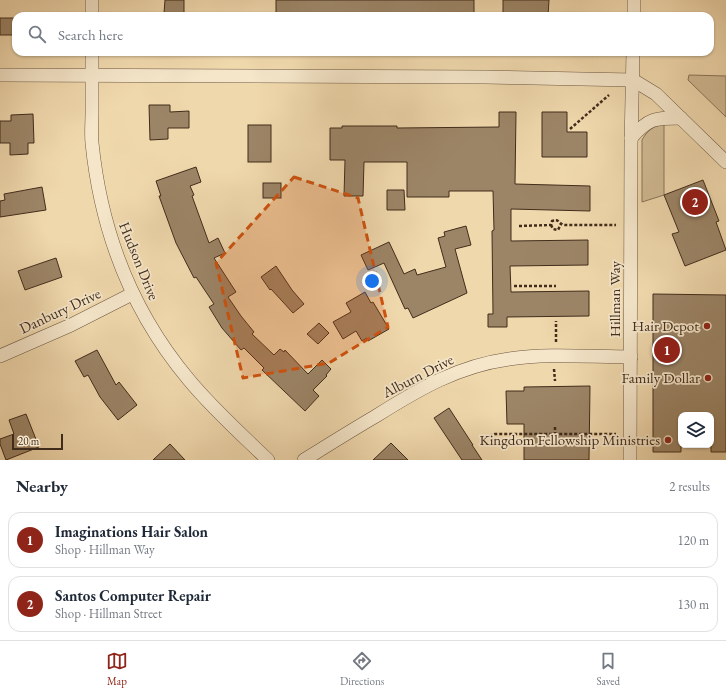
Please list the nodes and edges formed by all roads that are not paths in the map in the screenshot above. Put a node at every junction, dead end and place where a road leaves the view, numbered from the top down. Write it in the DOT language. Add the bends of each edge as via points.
graph roads {
  1 [pos="92,0"];
  2 [pos="634,0"];
  3 [pos="92,12"];
  4 [pos="634,12"];
  5 [pos="92,56"];
  6 [pos="633,56"];
  7 [pos="0,75"];
  8 [pos="92,76"];
  9 [pos="633,80"];
  10 [pos="681,118"];
  11 [pos="631,138"];
  12 [pos="726,162"];
  13 [pos="132,294"];
  14 [pos="0,356"];
  15 [pos="631,357"];
  16 [pos="268,460"];
  17 [pos="304,460"];
  18 [pos="630,460"];
  1 -- 3 [label="street"];
  2 -- 4 [label="street"];
  5 -- 8 [label="street, Hudson Drive"];
  6 -- 9 [label="street, Hillman Way"];
  7 -- 8 [label="street"];
  8 -- 9 [label="street"];
  8 -- 13 [label="street, Hudson Drive" via="92,142 98,190 115,250"];
  9 -- 10 [label="street" via="656,94"];
  9 -- 11 [label="street, Hillman Way"];
  10 -- 11 [label="street" via="659,118 649,122"];
  10 -- 12 [label="street"];
  11 -- 15 [label="street, Hillman Way"];
  13 -- 14 [label="street, Danbury Drive" via="71,325"];
  13 -- 16 [label="street, Hudson Drive" via="160,341 190,381"];
  15 -- 17 [label="street, Alburn Drive" via="530,356 464,369 416,391"];
  15 -- 18 [label="street, Hillman Way"];
}
